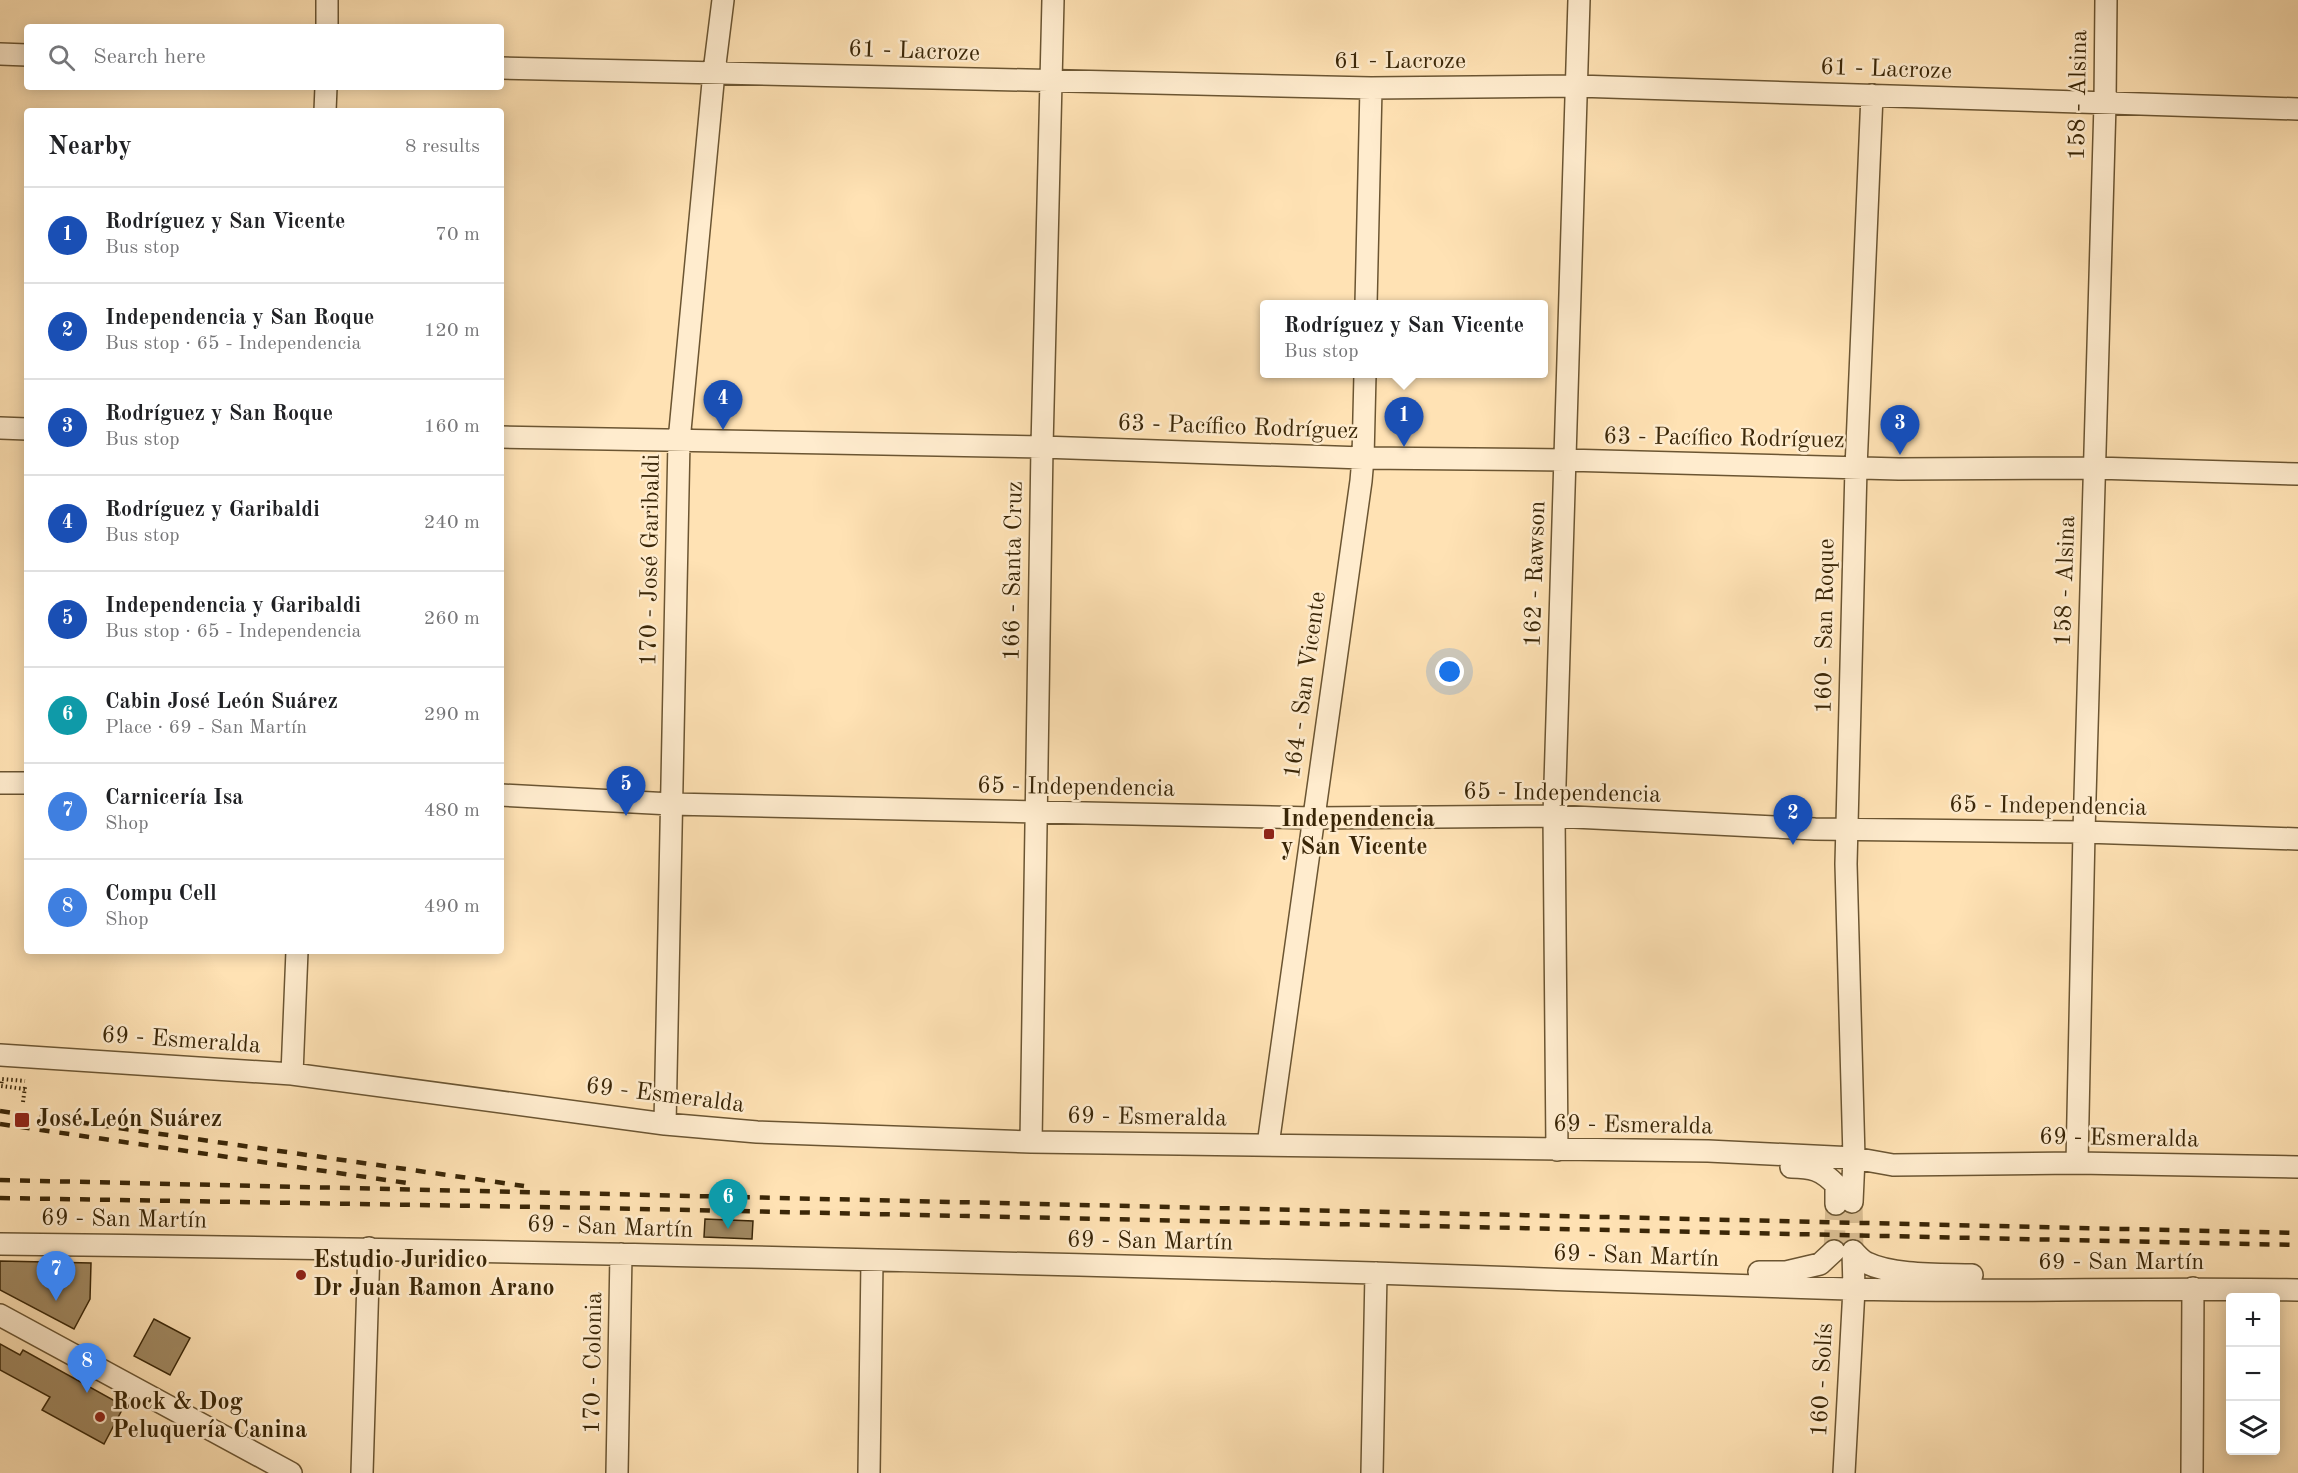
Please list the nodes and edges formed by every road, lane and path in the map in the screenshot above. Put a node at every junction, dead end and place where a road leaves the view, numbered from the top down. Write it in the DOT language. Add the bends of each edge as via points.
graph roads {
  1 [pos="327,0"];
  2 [pos="723,0"];
  3 [pos="1053,0"];
  4 [pos="1579,0"];
  5 [pos="2106,0"];
  6 [pos="327,24"];
  7 [pos="0,54"];
  8 [pos="24,55"];
  9 [pos="504,68"];
  10 [pos="714,72"];
  11 [pos="1053,81"];
  12 [pos="1577,86"];
  13 [pos="1371,88"];
  14 [pos="326,90"];
  15 [pos="1872,95"];
  16 [pos="2105,104"];
  17 [pos="325,108"];
  18 [pos="2298,109"];
  19 [pos="1366,300"];
  20 [pos="1365,378"];
  21 [pos="0,428"];
  22 [pos="24,429"];
  23 [pos="504,437"];
  24 [pos="679,441"];
  25 [pos="1042,447"];
  26 [pos="1364,458"];
  27 [pos="1564,460"];
  28 [pos="1856,468"];
  29 [pos="2095,468"];
  30 [pos="2298,474"];
  31 [pos="0,783"];
  32 [pos="24,783"];
  33 [pos="504,795"];
  34 [pos="671,804"];
  35 [pos="1036,813"];
  36 [pos="1554,816"];
  37 [pos="1313,818"];
  38 [pos="1847,830"];
  39 [pos="2084,832"];
  40 [pos="2298,839"];
  41 [pos="297,954"];
  42 [pos="0,1055"];
  43 [pos="292,1074"];
  44 [pos="24,1089"];
  45 [pos="23,1102"];
  46 [pos="664,1124"];
  47 [pos="1030,1142"];
  48 [pos="1268,1145"];
  49 [pos="1557,1150"];
  50 [pos="1708,1151"];
  51 [pos="1854,1158"];
  52 [pos="2077,1163"];
  53 [pos="2298,1167"];
  54 [pos="0,1244"];
  55 [pos="369,1248"];
  56 [pos="1843,1251"];
  57 [pos="621,1254"];
  58 [pos="872,1261"];
  59 [pos="1376,1274"];
  60 [pos="1693,1284"];
  61 [pos="2193,1288"];
  62 [pos="1854,1289"];
  63 [pos="2002,1289"];
  64 [pos="2298,1290"];
  65 [pos="0,1315"];
  66 [pos="291,1473"];
  67 [pos="362,1473"];
  68 [pos="617,1473"];
  69 [pos="869,1473"];
  70 [pos="1372,1473"];
  71 [pos="1844,1473"];
  72 [pos="2192,1473"];
  1 -- 6 [label="street"];
  2 -- 10 [label="street, 170 - José Garibaldi"];
  3 -- 11 [label="street, 166 - Santa Cruz"];
  4 -- 12 [label="street, 162 - Rawson"];
  5 -- 16 [label="street, 158 - Alsina"];
  7 -- 8 [label="street"];
  9 -- 10 [label="street, 61 - Lacroze"];
  10 -- 11 [label="street, 61 - Lacroze"];
  10 -- 24 [label="street, 170 - José Garibaldi"];
  11 -- 13 [label="street, 61 - Lacroze"];
  11 -- 25 [label="street, 166 - Santa Cruz"];
  12 -- 13 [label="street, 61 - Lacroze"];
  12 -- 15 [label="street, 61 - Lacroze"];
  12 -- 27 [label="street, 162 - Rawson"];
  13 -- 19 [label="street"];
  14 -- 17 [label="street"];
  15 -- 16 [label="street, 61 - Lacroze"];
  15 -- 28 [label="street, 160 - San Roque"];
  16 -- 18 [label="street, 61 - Lacroze"];
  16 -- 29 [label="street, 158 - Alsina"];
  20 -- 26 [label="street, 164 - San Vicente"];
  21 -- 22 [label="street"];
  23 -- 24 [label="street, 63 - Pacífico Rodríguez"];
  24 -- 25 [label="street, 63 - Pacífico Rodríguez"];
  24 -- 34 [label="street, 170 - José Garibaldi"];
  25 -- 26 [label="street, 63 - Pacífico Rodríguez"];
  25 -- 35 [label="street, 166 - Santa Cruz"];
  26 -- 27 [label="street, 63 - Pacífico Rodríguez"];
  26 -- 37 [label="street, 164 - San Vicente"];
  27 -- 28 [label="street, 63 - Pacífico Rodríguez"];
  27 -- 36 [label="street, 162 - Rawson"];
  28 -- 29 [label="street, 63 - Pacífico Rodríguez"];
  28 -- 38 [label="street, 160 - San Roque"];
  29 -- 30 [label="street, 63 - Pacífico Rodríguez"];
  29 -- 39 [label="street, 158 - Alsina"];
  31 -- 32 [label="street"];
  33 -- 34 [label="street, 65 - Independencia"];
  34 -- 35 [label="street, 65 - Independencia"];
  34 -- 46 [label="street, 170 - José Garibaldi"];
  35 -- 37 [label="street, 65 - Independencia"];
  35 -- 47 [label="street, 166 - Santa Cruz"];
  36 -- 37 [label="street, 65 - Independencia"];
  36 -- 38 [label="street, 65 - Independencia"];
  36 -- 49 [label="street, 162 - Rawson"];
  37 -- 48 [label="street, 164 - San Vicente"];
  38 -- 39 [label="street, 65 - Independencia"];
  38 -- 51 [label="street, 160 - San Roque"];
  39 -- 40 [label="street, 65 - Independencia"];
  39 -- 52 [label="street, 158 - Alsina"];
  41 -- 43 [label="street"];
  42 -- 43 [label="street, 69 - Esmeralda"];
  43 -- 46 [label="street, 69 - Esmeralda"];
  44 -- 44 [label="path" via="25,1081 2,1078 1,1086"];
  44 -- 45 [label="path"];
  46 -- 47 [label="street, 69 - Esmeralda" via="757,1132"];
  47 -- 48 [label="street, 69 - Esmeralda"];
  48 -- 49 [label="street, 69 - Esmeralda"];
  49 -- 50 [label="street, 69 - Esmeralda"];
  50 -- 51 [label="street, 69 - Esmeralda"];
  50 -- 51 [label="street, 160 - San Roque" via="1734,1166 1805,1167 1824,1173 1836,1185 1844,1203"];
  51 -- 52 [label="street, 69 - Esmeralda" via="1893,1165"];
  52 -- 53 [label="street, 69 - Esmeralda"];
  54 -- 55 [label="street, 69 - San Martín"];
  55 -- 57 [label="street, 69 - San Martín"];
  55 -- 67 [label="street"];
  56 -- 60 [label="street" via="1820,1264 1786,1272 1728,1273"];
  56 -- 62 [label="street, 160 - Solís"];
  56 -- 63 [label="street" via="1878,1268 1979,1275"];
  57 -- 58 [label="street, 69 - San Martín"];
  57 -- 68 [label="street, 170 - Colonia"];
  58 -- 59 [label="street, 69 - San Martín"];
  58 -- 69 [label="street"];
  59 -- 60 [label="street, 69 - San Martín"];
  59 -- 70 [label="street"];
  60 -- 62 [label="street, 69 - San Martín"];
  61 -- 63 [label="street, 69 - San Martín"];
  61 -- 64 [label="street, 69 - San Martín"];
  61 -- 72 [label="street"];
  62 -- 63 [label="street, 69 - San Martín"];
  62 -- 71 [label="street, 160 - Solís"];
  65 -- 66 [label="street"];
}
